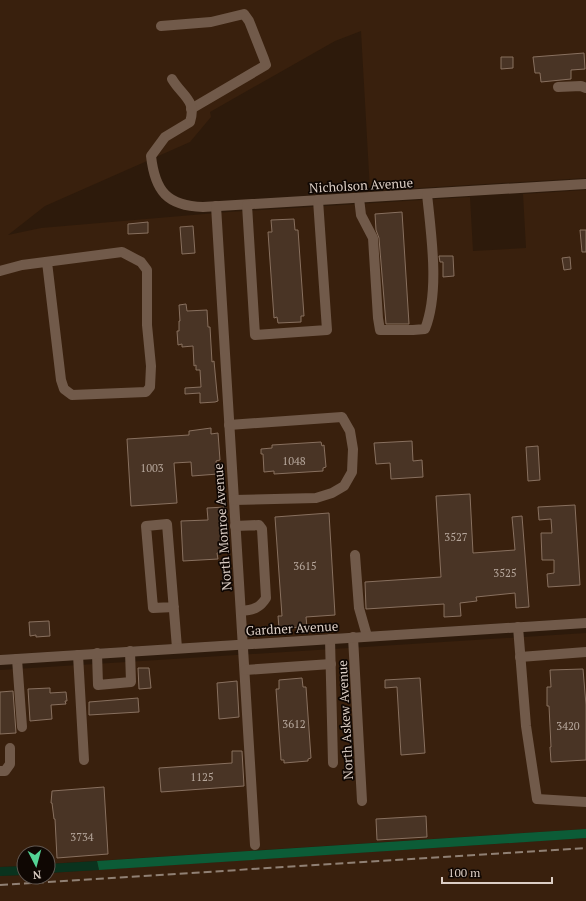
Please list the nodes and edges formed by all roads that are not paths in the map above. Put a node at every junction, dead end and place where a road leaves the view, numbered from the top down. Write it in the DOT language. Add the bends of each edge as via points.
graph roads {
  1 [pos="161,26"];
  2 [pos="172,79"];
  3 [pos="558,87"];
  4 [pos="586,88"];
  5 [pos="191,109"];
  6 [pos="586,184"];
  7 [pos="427,194"];
  8 [pos="359,198"];
  9 [pos="318,200"];
  10 [pos="247,205"];
  11 [pos="216,206"];
  12 [pos="46,262"];
  13 [pos="0,271"];
  14 [pos="229,425"];
  15 [pos="234,500"];
  16 [pos="235,526"];
  17 [pos="355,555"];
  18 [pos="174,607"];
  19 [pos="241,611"];
  20 [pos="586,623"];
  21 [pos="518,627"];
  22 [pos="367,636"];
  23 [pos="353,637"];
  24 [pos="330,639"];
  25 [pos="243,644"];
  26 [pos="177,648"];
  27 [pos="130,651"];
  28 [pos="586,652"];
  29 [pos="97,653"];
  30 [pos="78,655"];
  31 [pos="520,657"];
  32 [pos="17,659"];
  33 [pos="0,660"];
  34 [pos="331,664"];
  35 [pos="245,670"];
  36 [pos="22,727"];
  37 [pos="10,748"];
  38 [pos="84,760"];
  39 [pos="332,762"];
  40 [pos="0,771"];
  41 [pos="362,801"];
  42 [pos="586,802"];
  43 [pos="255,845"];
  1 -- 5 [label="street" via="211,22 244,14 264,59 266,65"];
  2 -- 5 [label="street" via="190,102"];
  3 -- 4 [label="street"];
  5 -- 11 [label="street, Nicholson Avenue" via="190,122 165,137 151,156 153,173 161,188 175,202 196,207"];
  6 -- 7 [label="street, Nicholson Avenue"];
  7 -- 8 [label="street, Nicholson Avenue"];
  7 -- 8 [label="street" via="434,270 430,313 425,329 413,330 380,330 373,238 361,215"];
  8 -- 9 [label="street, Nicholson Avenue"];
  9 -- 10 [label="street, Nicholson Avenue"];
  9 -- 10 [label="street" via="327,330 255,335"];
  10 -- 11 [label="street, Nicholson Avenue"];
  11 -- 14 [label="street, North Monroe Avenue"];
  12 -- 12 [label="street" via="122,252 141,262 146,270 151,366 150,387 146,392 72,395 64,389"];
  12 -- 13 [label="street"];
  14 -- 15 [label="street, North Monroe Avenue"];
  14 -- 15 [label="street" via="342,418 350,431 353,449 352,472 344,486 332,493 316,498"];
  15 -- 16 [label="street, North Monroe Avenue"];
  16 -- 19 [label="street, North Monroe Avenue"];
  16 -- 19 [label="street" via="259,525 262,529 266,598 254,609"];
  17 -- 22 [label="street" via="359,608"];
  18 -- 18 [label="street" via="167,524 146,526 153,608"];
  18 -- 26 [label="street"];
  19 -- 25 [label="street, North Monroe Avenue"];
  20 -- 21 [label="street, Gardner Avenue"];
  21 -- 22 [label="street, Gardner Avenue"];
  21 -- 31 [label="street"];
  22 -- 23 [label="street, Gardner Avenue"];
  23 -- 24 [label="street, Gardner Avenue"];
  23 -- 41 [label="street, North Askew Avenue"];
  24 -- 25 [label="street, Gardner Avenue"];
  24 -- 34 [label="street"];
  25 -- 26 [label="street, Gardner Avenue"];
  25 -- 35 [label="street, North Monroe Avenue"];
  26 -- 27 [label="street, Gardner Avenue"];
  27 -- 29 [label="street, Gardner Avenue"];
  27 -- 29 [label="street" via="131,682 98,685"];
  28 -- 31 [label="street"];
  29 -- 30 [label="street, Gardner Avenue"];
  30 -- 32 [label="street, Gardner Avenue"];
  30 -- 38 [label="street"];
  31 -- 42 [label="street" via="526,726 537,799"];
  32 -- 33 [label="street, Gardner Avenue"];
  32 -- 36 [label="street"];
  34 -- 35 [label="street"];
  34 -- 39 [label="street"];
  35 -- 43 [label="street, North Monroe Avenue"];
  37 -- 40 [label="street" via="10,764 5,771"];
}
